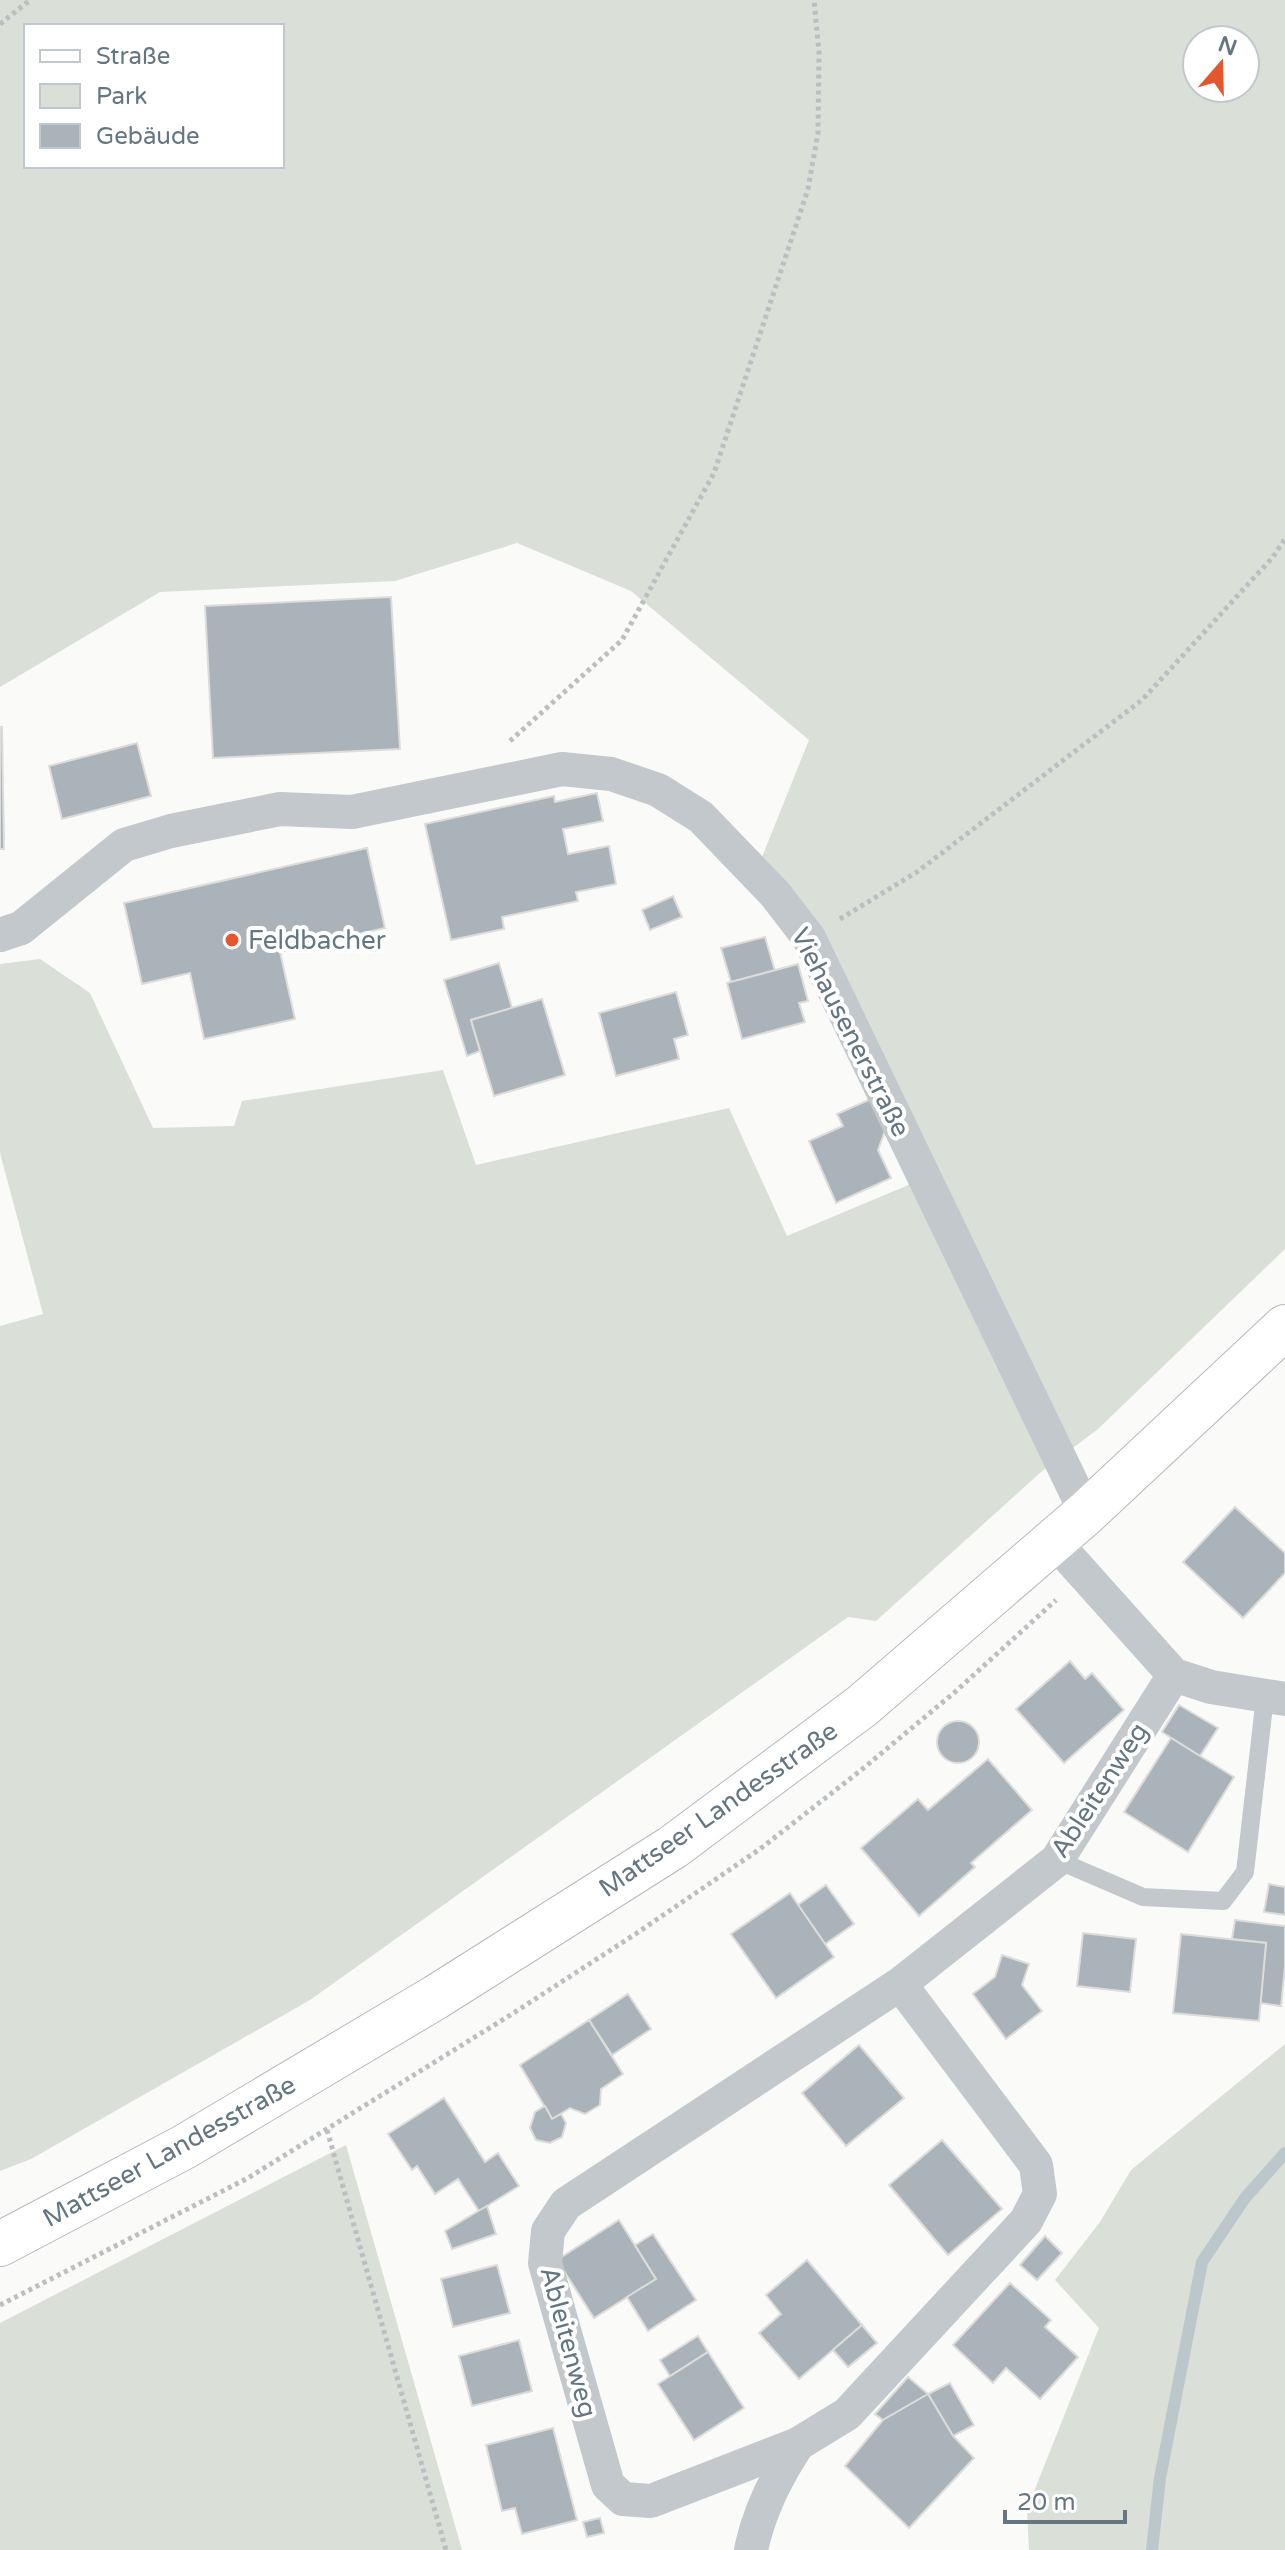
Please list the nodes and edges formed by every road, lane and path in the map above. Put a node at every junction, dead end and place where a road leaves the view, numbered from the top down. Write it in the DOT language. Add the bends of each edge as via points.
graph roads {
  1 [pos="30,0"];
  2 [pos="814,0"];
  3 [pos="0,24"];
  4 [pos="1285,539"];
  5 [pos="483,786"];
  6 [pos="0,935"];
  7 [pos="809,938"];
  8 [pos="1285,1327"];
  9 [pos="1070,1527"];
  10 [pos="1174,1675"];
  11 [pos="1275,1698"];
  12 [pos="1057,1860"];
  13 [pos="900,1984"];
  14 [pos="327,2130"];
  15 [pos="0,2244"];
  16 [pos="798,2444"];
  17 [pos="446,2550"];
  18 [pos="751,2550"];
  1 -- 3 [label="path"];
  2 -- 5 [label="path" via="818,133 808,189 714,473 622,640 492,757"];
  4 -- 7 [label="path" via="1142,700 917,872"];
  5 -- 6 [label="street, Viehausenerstraße" via="352,812 280,809 124,845 21,928"];
  5 -- 7 [label="street, Viehausenerstraße" via="562,769 611,774 658,790 701,817"];
  7 -- 9 [label="street, Viehausenerstraße"];
  8 -- 9 [label="main road, Mattseer Landesstraße"];
  9 -- 10 [label="street, Viehausenerstraße"];
  9 -- 15 [label="main road, Mattseer Landesstraße" via="862,1706 673,1847 184,2147"];
  10 -- 11 [label="street"];
  10 -- 12 [label="street, Ableitenweg"];
  11 -- 12 [label="lane" via="1245,1872 1223,1901 1143,1897"];
  12 -- 13 [label="street, Ableitenweg"];
  13 -- 16 [label="street, Ableitenweg" via="1036,2165 1040,2194 1026,2221 847,2414"];
  13 -- 16 [label="street, Ableitenweg" via="566,2204 548,2231 545,2263 608,2485 623,2499 651,2501"];
  14 -- 17 [label="path"];
  16 -- 18 [label="street, Ableitenweg" via="774,2481"];
}
